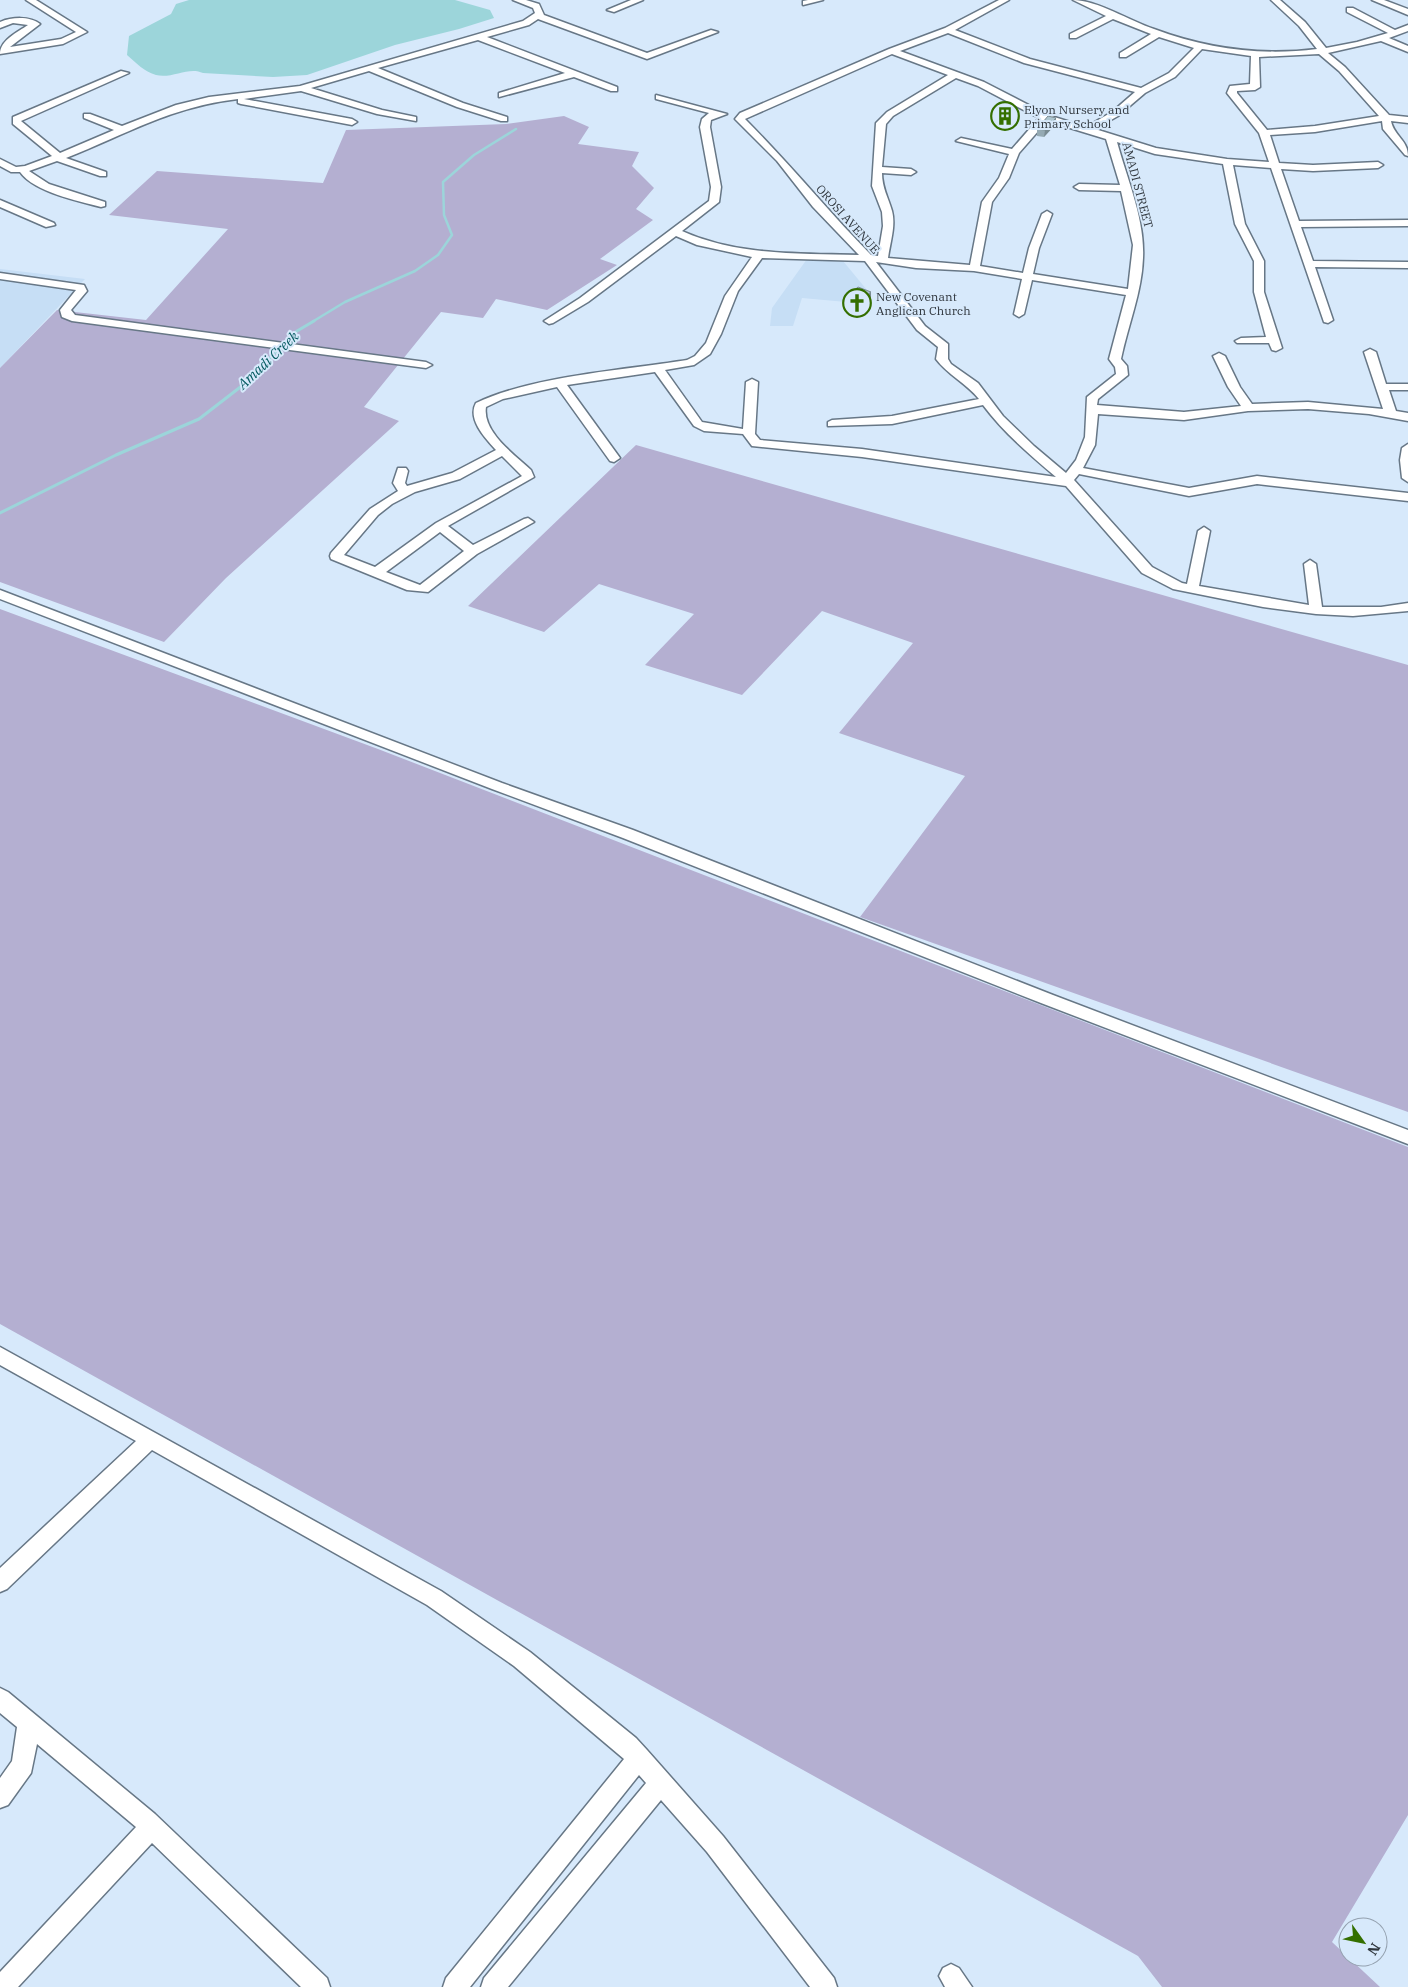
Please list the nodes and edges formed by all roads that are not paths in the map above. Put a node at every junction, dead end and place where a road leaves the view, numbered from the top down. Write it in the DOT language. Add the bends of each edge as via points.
graph roads {
  1 [pos="30,0"];
  2 [pos="517,0"];
  3 [pos="639,0"];
  4 [pos="819,0"];
  5 [pos="1005,0"];
  6 [pos="1077,0"];
  7 [pos="1276,0"];
  8 [pos="1376,0"];
  9 [pos="1396,0"];
  10 [pos="806,3"];
  11 [pos="1387,4"];
  12 [pos="611,10"];
  13 [pos="1350,10"];
  14 [pos="1408,12"];
  15 [pos="538,16"];
  16 [pos="1113,16"];
  17 [pos="0,25"];
  18 [pos="1408,28"];
  19 [pos="948,30"];
  20 [pos="714,32"];
  21 [pos="1395,33"];
  22 [pos="1158,34"];
  23 [pos="1072,36"];
  24 [pos="480,37"];
  25 [pos="1381,38"];
  26 [pos="1200,46"];
  27 [pos="28,47"];
  28 [pos="74,47"];
  29 [pos="1408,49"];
  30 [pos="892,51"];
  31 [pos="1322,51"];
  32 [pos="1,52"];
  33 [pos="1255,52"];
  34 [pos="1123,55"];
  35 [pos="372,69"];
  36 [pos="124,73"];
  37 [pos="576,73"];
  38 [pos="956,74"];
  39 [pos="300,88"];
  40 [pos="614,89"];
  41 [pos="1142,92"];
  42 [pos="502,95"];
  43 [pos="224,97"];
  44 [pos="659,97"];
  45 [pos="716,112"];
  46 [pos="87,116"];
  47 [pos="740,117"];
  48 [pos="1045,117"];
  49 [pos="1386,118"];
  50 [pos="413,119"];
  51 [pos="504,119"];
  52 [pos="1408,120"];
  53 [pos="352,122"];
  54 [pos="123,130"];
  55 [pos="1085,131"];
  56 [pos="1264,133"];
  57 [pos="1111,139"];
  58 [pos="961,141"];
  59 [pos="1014,152"];
  60 [pos="1408,153"];
  61 [pos="57,157"];
  62 [pos="0,162"];
  63 [pos="1227,162"];
  64 [pos="1274,164"];
  65 [pos="1378,165"];
  66 [pos="20,170"];
  67 [pos="878,170"];
  68 [pos="911,172"];
  69 [pos="104,174"];
  70 [pos="5,176"];
  71 [pos="1079,187"];
  72 [pos="1124,188"];
  73 [pos="0,203"];
  74 [pos="101,204"];
  75 [pos="17,210"];
  76 [pos="1047,214"];
  77 [pos="0,217"];
  78 [pos="1408,223"];
  79 [pos="1296,224"];
  80 [pos="50,225"];
  81 [pos="676,232"];
  82 [pos="758,255"];
  83 [pos="868,258"];
  84 [pos="882,261"];
  85 [pos="1308,264"];
  86 [pos="1408,266"];
  87 [pos="974,268"];
  88 [pos="0,276"];
  89 [pos="1028,276"];
  90 [pos="1133,293"];
  91 [pos="1019,314"];
  92 [pos="1328,320"];
  93 [pos="548,321"];
  94 [pos="1241,341"];
  95 [pos="275,346"];
  96 [pos="287,347"];
  97 [pos="1370,352"];
  98 [pos="1218,356"];
  99 [pos="426,364"];
  100 [pos="658,368"];
  101 [pos="752,382"];
  102 [pos="560,383"];
  103 [pos="1381,387"];
  104 [pos="1408,387"];
  105 [pos="985,401"];
  106 [pos="1249,408"];
  107 [pos="1093,410"];
  108 [pos="1391,414"];
  109 [pos="1408,417"];
  110 [pos="832,424"];
  111 [pos="739,432"];
  112 [pos="1408,448"];
  113 [pos="502,450"];
  114 [pos="614,458"];
  115 [pos="1077,470"];
  116 [pos="402,471"];
  117 [pos="1408,478"];
  118 [pos="1069,482"];
  119 [pos="404,491"];
  120 [pos="1408,497"];
  121 [pos="528,522"];
  122 [pos="440,526"];
  123 [pos="1204,531"];
  124 [pos="472,551"];
  125 [pos="1310,564"];
  126 [pos="376,573"];
  127 [pos="1192,589"];
  128 [pos="0,594"];
  129 [pos="1408,607"];
  130 [pos="1316,610"];
  131 [pos="1408,1137"];
  132 [pos="0,1355"];
  133 [pos="151,1439"];
  134 [pos="0,1582"];
  135 [pos="0,1699"];
  136 [pos="28,1723"];
  137 [pos="639,1758"];
  138 [pos="661,1783"];
  139 [pos="0,1797"];
  140 [pos="152,1827"];
  141 [pos="2,1987"];
  142 [pos="318,1987"];
  143 [pos="455,1987"];
  144 [pos="494,1987"];
  145 [pos="825,1987"];
  1 -- 27 [label="street" via="83,32 63,41"];
  2 -- 15 [label="street" via="536,6"];
  3 -- 12 [label="street"];
  4 -- 10 [label="street"];
  5 -- 19 [label="street"];
  6 -- 16 [label="street"];
  7 -- 31 [label="street" via="1302,24"];
  8 -- 11 [label="street"];
  9 -- 11 [label="street"];
  11 -- 14 [label="street"];
  13 -- 21 [label="street"];
  15 -- 20 [label="street" via="647,56"];
  15 -- 24 [label="street"];
  16 -- 22 [label="street"];
  16 -- 23 [label="street"];
  17 -- 32 [label="street" via="12,20 36,24 8,43"];
  18 -- 21 [label="street"];
  19 -- 30 [label="street"];
  19 -- 41 [label="street" via="1027,61"];
  21 -- 25 [label="street"];
  22 -- 26 [label="street"];
  22 -- 34 [label="street"];
  24 -- 35 [label="street"];
  24 -- 37 [label="street"];
  25 -- 29 [label="street"];
  25 -- 31 [label="street"];
  26 -- 33 [label="street"];
  26 -- 41 [label="street" via="1172,76"];
  27 -- 28 [label="street"];
  27 -- 32 [label="street"];
  30 -- 38 [label="street"];
  30 -- 47 [label="street"];
  31 -- 33 [label="street"];
  31 -- 49 [label="street" via="1349,75"];
  33 -- 56 [label="street" via="1255,87 1233,88 1231,91"];
  35 -- 39 [label="street"];
  35 -- 51 [label="street" via="460,106"];
  36 -- 61 [label="street" via="15,120"];
  37 -- 40 [label="street"];
  37 -- 42 [label="street"];
  38 -- 48 [label="street"];
  38 -- 67 [label="street" via="884,118"];
  39 -- 43 [label="street"];
  39 -- 50 [label="street"];
  41 -- 55 [label="street" via="1115,114"];
  43 -- 53 [label="street"];
  43 -- 54 [label="street" via="179,108"];
  44 -- 45 [label="street"];
  45 -- 47 [label="street"];
  45 -- 81 [label="street" via="707,119 705,127 716,196 707,210"];
  46 -- 54 [label="street"];
  47 -- 83 [label="street, OROSI AVENUE"];
  48 -- 55 [label="street"];
  48 -- 59 [label="street"];
  49 -- 52 [label="street"];
  49 -- 56 [label="street"];
  49 -- 60 [label="street" via="1388,129"];
  54 -- 61 [label="street"];
  55 -- 57 [label="street"];
  56 -- 64 [label="street"];
  57 -- 63 [label="street" via="1169,154"];
  57 -- 72 [label="street, AMADI STREET"];
  58 -- 59 [label="street"];
  59 -- 87 [label="street" via="1004,178 984,209"];
  61 -- 66 [label="street"];
  61 -- 69 [label="street"];
  62 -- 66 [label="street"];
  63 -- 64 [label="street"];
  63 -- 94 [label="street" via="1240,224 1259,261 1259,292 1274,344"];
  64 -- 65 [label="street" via="1323,168"];
  64 -- 79 [label="street"];
  66 -- 70 [label="street"];
  66 -- 74 [label="street" via="55,190"];
  67 -- 68 [label="street"];
  67 -- 84 [label="street" via="877,186 887,212 888,226"];
  71 -- 72 [label="street"];
  72 -- 90 [label="street, AMADI STREET" via="1137,234 1138,258"];
  73 -- 75 [label="street"];
  75 -- 77 [label="street"];
  75 -- 80 [label="street"];
  76 -- 89 [label="street"];
  78 -- 79 [label="street"];
  79 -- 85 [label="street"];
  81 -- 82 [label="street" via="701,243"];
  81 -- 93 [label="street" via="584,300"];
  82 -- 83 [label="street"];
  82 -- 100 [label="street" via="730,296 704,356 690,363"];
  83 -- 84 [label="street"];
  83 -- 105 [label="street, OROSI AVENUE" via="921,328 944,346 944,362 974,385"];
  84 -- 87 [label="street"];
  85 -- 86 [label="street"];
  85 -- 92 [label="street"];
  87 -- 89 [label="street"];
  88 -- 95 [label="street" via="80,287 82,291 64,312 72,318"];
  89 -- 90 [label="street"];
  89 -- 91 [label="street"];
  90 -- 107 [label="street, AMADI STREET" via="1115,359 1121,366 1122,375 1097,392 1091,402"];
  95 -- 96 [label="street"];
  96 -- 99 [label="street"];
  97 -- 103 [label="street"];
  98 -- 106 [label="street"];
  100 -- 102 [label="street"];
  100 -- 111 [label="street" via="698,424 704,428"];
  101 -- 118 [label="street" via="749,435 756,443 862,453"];
  102 -- 113 [label="street" via="499,396 480,405 480,420"];
  102 -- 114 [label="street"];
  103 -- 104 [label="street"];
  103 -- 108 [label="street"];
  105 -- 110 [label="street" via="892,420"];
  105 -- 118 [label="street, OROSI AVENUE" via="1030,449"];
  106 -- 107 [label="street" via="1184,416"];
  106 -- 108 [label="street" via="1304,406"];
  107 -- 115 [label="street, AMADI STREET" via="1093,427 1086,453"];
  108 -- 109 [label="street"];
  112 -- 117 [label="street"];
  113 -- 119 [label="street" via="456,476"];
  113 -- 122 [label="street" via="528,477"];
  115 -- 118 [label="street, AMADI STREET"];
  115 -- 120 [label="street" via="1189,492 1208,491 1241,480 1257,480"];
  116 -- 119 [label="street" via="399,483"];
  118 -- 127 [label="street, OROSI AVENUE" via="1147,570 1158,578"];
  119 -- 126 [label="street" via="374,512 337,554 339,559"];
  121 -- 124 [label="street"];
  122 -- 124 [label="street"];
  122 -- 126 [label="street"];
  123 -- 127 [label="street"];
  124 -- 126 [label="street" via="423,589"];
  125 -- 130 [label="street"];
  127 -- 130 [label="street, OROSI AVENUE"];
  128 -- 131 [label="street"];
  129 -- 130 [label="street, OROSI AVENUE" via="1379,612"];
  132 -- 133 [label="street"];
  133 -- 134 [label="street"];
  133 -- 137 [label="street" via="434,1598 522,1659"];
  135 -- 136 [label="street"];
  136 -- 139 [label="street" via="23,1765"];
  136 -- 140 [label="street"];
  137 -- 138 [label="street"];
  137 -- 143 [label="street"];
  138 -- 144 [label="street"];
  138 -- 145 [label="street" via="715,1844"];
  140 -- 141 [label="street"];
  140 -- 142 [label="street"];
}
